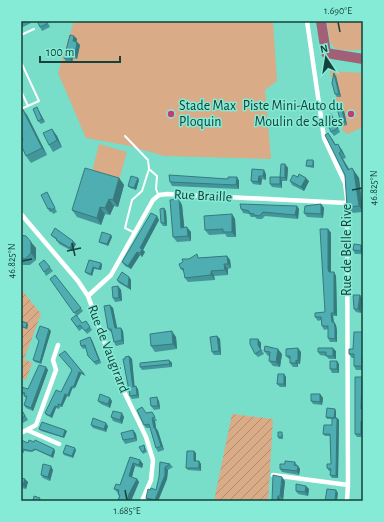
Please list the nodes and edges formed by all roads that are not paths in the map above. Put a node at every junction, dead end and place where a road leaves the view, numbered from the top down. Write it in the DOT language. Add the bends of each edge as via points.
graph roads {
  1 [pos="307,21"];
  2 [pos="34,29"];
  3 [pos="21,35"];
  4 [pos="21,62"];
  5 [pos="21,91"];
  6 [pos="28,106"];
  7 [pos="21,109"];
  8 [pos="125,136"];
  9 [pos="149,169"];
  10 [pos="159,196"];
  11 [pos="347,203"];
  12 [pos="21,214"];
  13 [pos="135,233"];
  14 [pos="88,296"];
  15 [pos="58,345"];
  16 [pos="27,430"];
  17 [pos="21,433"];
  18 [pos="59,444"];
  19 [pos="273,475"];
  20 [pos="348,485"];
  21 [pos="142,501"];
  22 [pos="347,501"];
  1 -- 11 [label="street, Rue de Belle Rive" via="324,138 345,183"];
  2 -- 3 [label="lane"];
  4 -- 6 [label="lane" via="39,100"];
  5 -- 6 [label="lane"];
  6 -- 7 [label="lane"];
  8 -- 9 [label="lane" via="148,160"];
  9 -- 10 [label="lane" via="157,176 156,189"];
  9 -- 13 [label="lane" via="142,191 132,200 125,228"];
  10 -- 11 [label="street, Rue Braille" via="167,194"];
  10 -- 13 [label="street, Rue Braille" via="153,200"];
  11 -- 20 [label="street, Rue de Belle Rive"];
  12 -- 14 [label="street, Rue de Vaugirard"];
  13 -- 14 [label="street, Rue Braille" via="111,275"];
  14 -- 21 [label="street, Rue de Vaugirard" via="117,377 146,437 153,460 152,480"];
  15 -- 16 [label="street" via="53,360 56,370 36,425"];
  16 -- 17 [label="street"];
  16 -- 18 [label="street"];
  19 -- 20 [label="street"];
  20 -- 22 [label="street, Rue de Belle Rive"];
}
